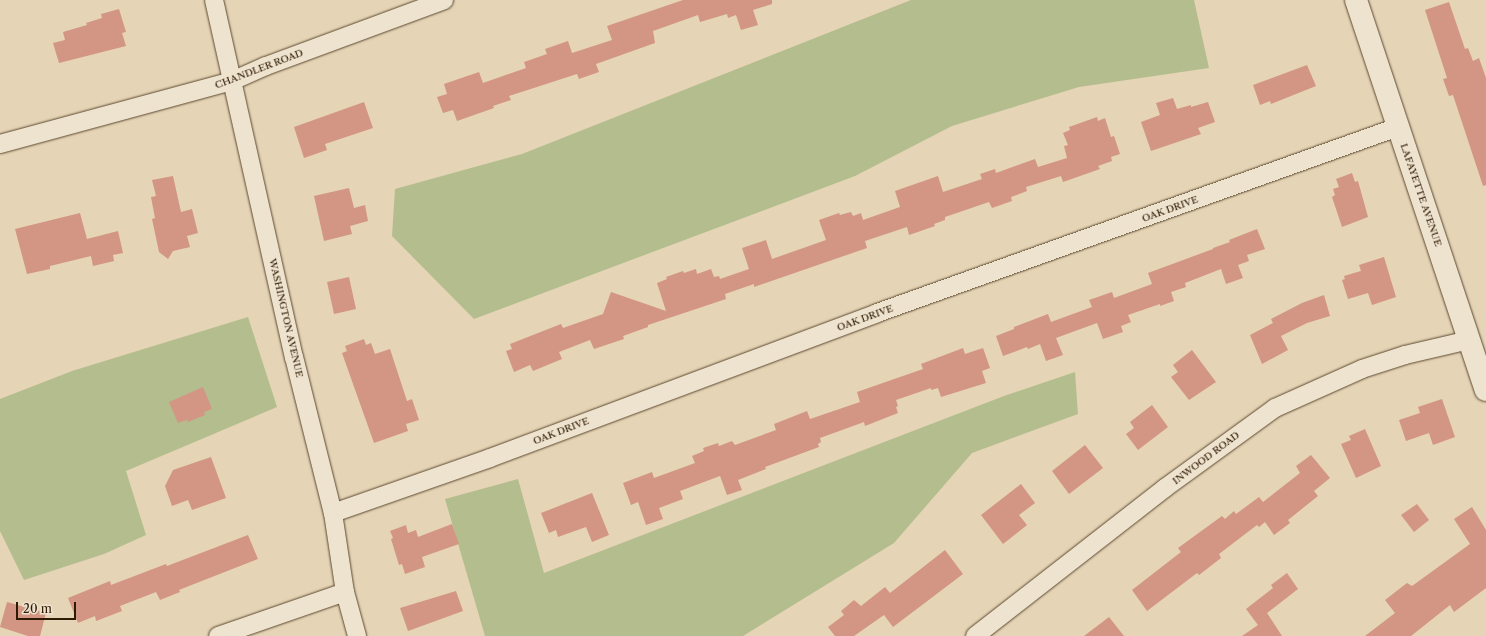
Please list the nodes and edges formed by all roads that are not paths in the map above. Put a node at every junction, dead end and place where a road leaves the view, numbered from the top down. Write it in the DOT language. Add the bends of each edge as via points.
graph roads {
  1 [pos="214,0"];
  2 [pos="444,0"];
  3 [pos="1356,0"];
  4 [pos="232,81"];
  5 [pos="1398,127"];
  6 [pos="0,144"];
  7 [pos="1470,340"];
  8 [pos="1486,390"];
  9 [pos="333,513"];
  10 [pos="345,592"];
  11 [pos="218,636"];
  12 [pos="357,636"];
  13 [pos="974,636"];
  1 -- 4 [label="street, WASHINGTON AVENUE"];
  2 -- 4 [label="street, CHANDLER ROAD"];
  3 -- 5 [label="street, LAFAYETTE AVENUE"];
  4 -- 6 [label="street, CHANDLER ROAD"];
  4 -- 9 [label="street, WASHINGTON AVENUE" via="294,357"];
  5 -- 7 [label="street, LAFAYETTE AVENUE"];
  5 -- 9 [label="street, OAK DRIVE" via="884,310 490,458"];
  7 -- 8 [label="street, LAFAYETTE AVENUE"];
  7 -- 13 [label="street, INWOOD ROAD" via="1405,355 1362,369 1274,408"];
  9 -- 10 [label="street, WASHINGTON AVENUE"];
  10 -- 11 [label="street"];
  10 -- 12 [label="street, WASHINGTON AVENUE"];
}
